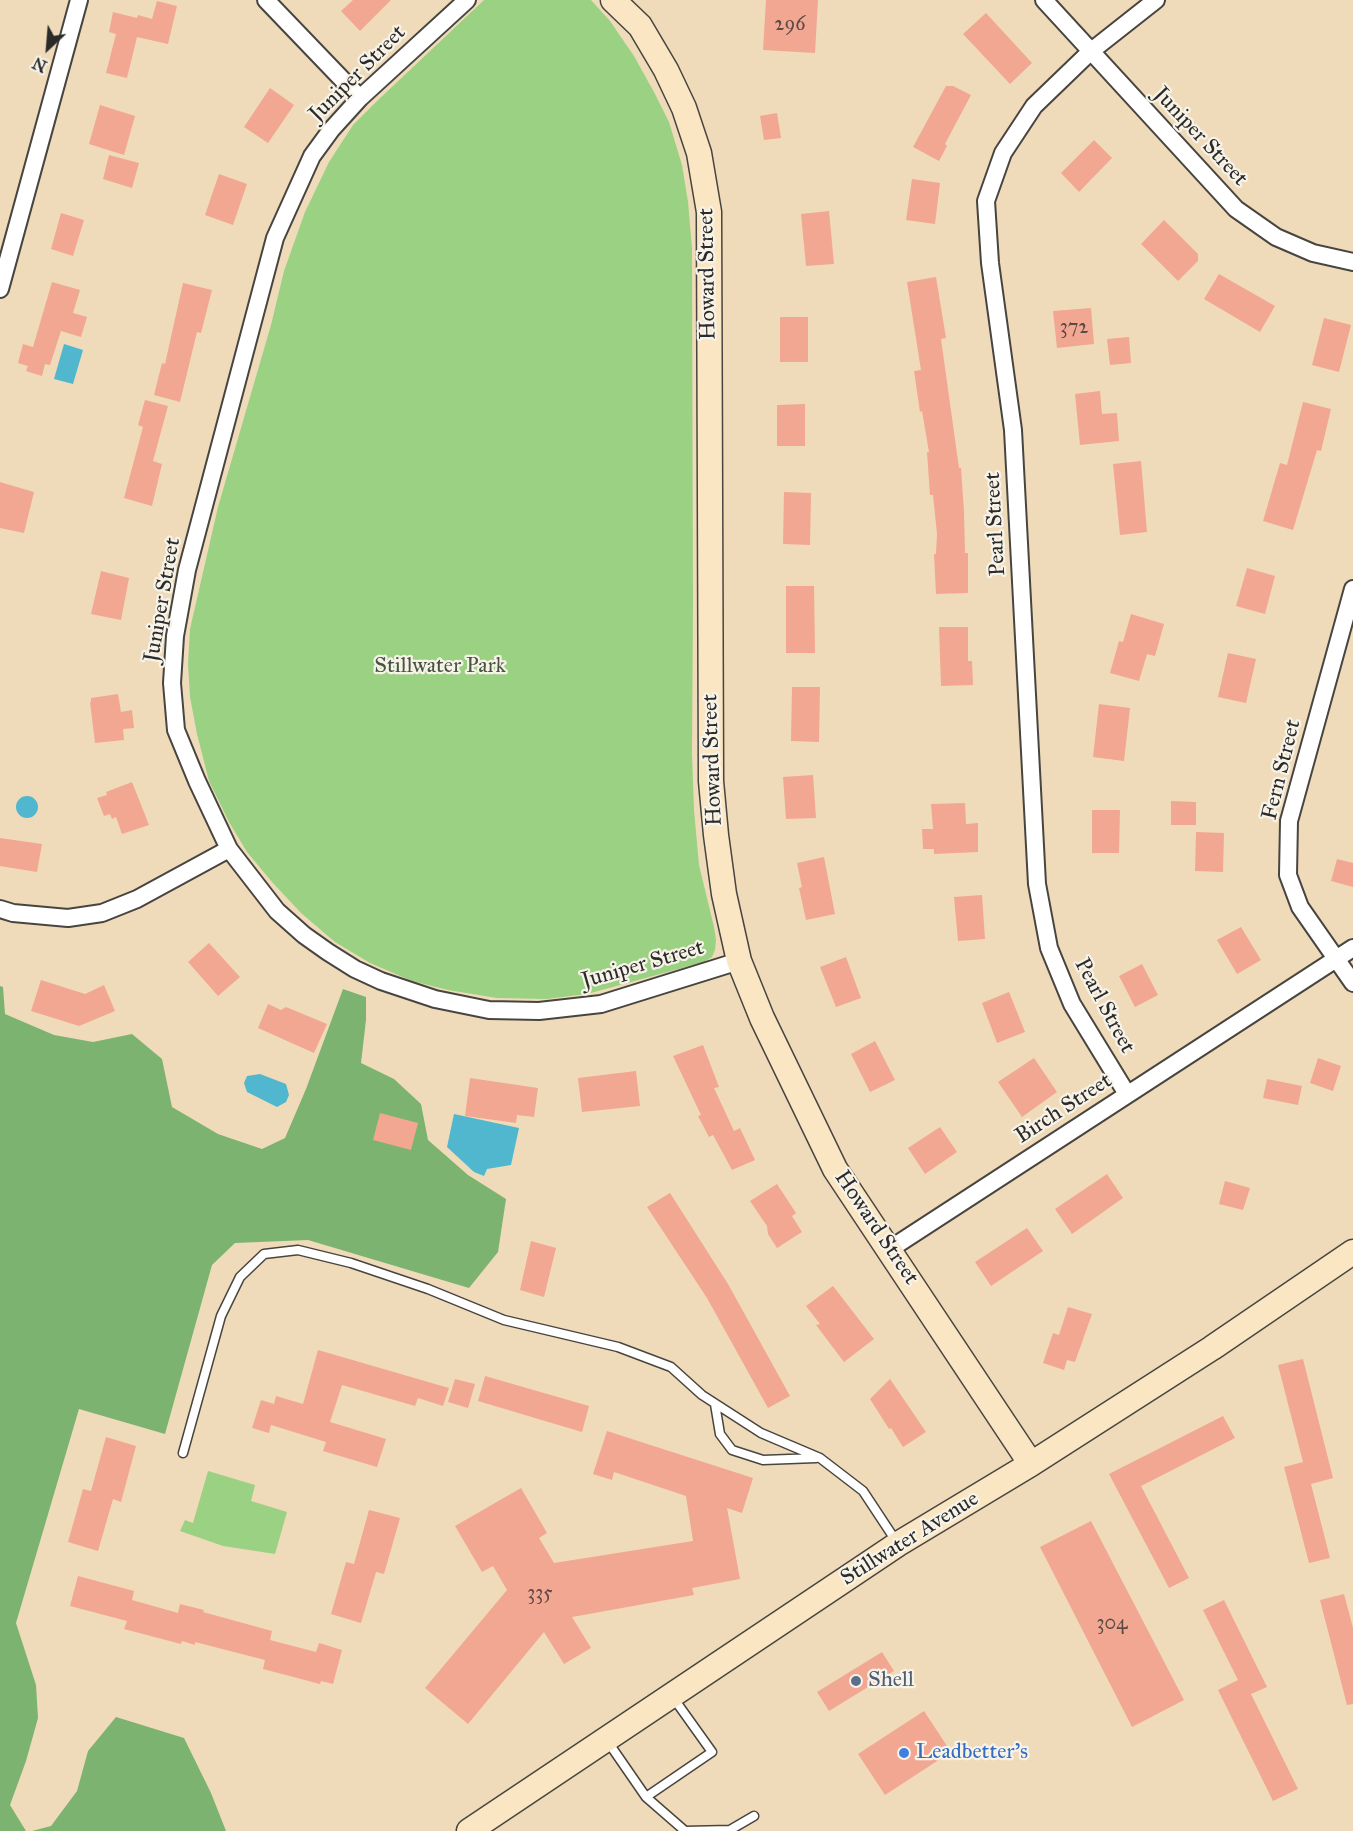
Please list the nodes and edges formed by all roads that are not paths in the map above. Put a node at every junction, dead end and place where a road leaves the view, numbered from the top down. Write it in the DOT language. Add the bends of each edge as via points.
graph roads {
  1 [pos="79,0"];
  2 [pos="266,0"];
  3 [pos="467,0"];
  4 [pos="613,0"];
  5 [pos="1044,0"];
  6 [pos="1156,0"];
  7 [pos="1090,52"];
  8 [pos="360,98"];
  9 [pos="1353,262"];
  10 [pos="0,289"];
  11 [pos="1353,589"];
  12 [pos="229,849"];
  13 [pos="0,909"];
  14 [pos="1353,948"];
  15 [pos="1336,959"];
  16 [pos="739,961"];
  17 [pos="1353,983"];
  18 [pos="1127,1094"];
  19 [pos="890,1249"];
  20 [pos="1353,1252"];
  21 [pos="715,1404"];
  22 [pos="183,1452"];
  23 [pos="820,1458"];
  24 [pos="1031,1464"];
  25 [pos="898,1544"];
  26 [pos="672,1695"];
  27 [pos="606,1739"];
  28 [pos="646,1797"];
  29 [pos="754,1816"];
  30 [pos="470,1831"];
  1 -- 10 [label="street"];
  2 -- 8 [label="street"];
  3 -- 8 [label="street, Juniper Street"];
  4 -- 16 [label="street, Howard Street" via="640,26 684,108 699,153 709,212 711,782 724,894"];
  5 -- 7 [label="street, Juniper Street"];
  6 -- 7 [label="street, Pearl Street"];
  7 -- 9 [label="street, Juniper Street" via="1236,209 1276,237 1313,253"];
  7 -- 18 [label="street, Pearl Street" via="1034,106 1003,153 986,201 990,263 1013,430 1037,884 1049,948 1072,1004"];
  8 -- 12 [label="street, Juniper Street" via="312,156 275,238 187,570 175,636 172,683 176,729"];
  11 -- 15 [label="street, Fern Street" via="1289,821 1288,875 1300,907"];
  12 -- 13 [label="street" via="137,899 102,913 68,918"];
  12 -- 16 [label="street, Juniper Street" via="277,911 304,935 356,969 435,999 489,1010 539,1011 601,1004"];
  14 -- 15 [label="street, Birch Street"];
  15 -- 17 [label="street, Fern Street"];
  15 -- 18 [label="street, Birch Street"];
  16 -- 19 [label="street, Howard Street" via="762,1018 835,1169"];
  18 -- 19 [label="street, Birch Street"];
  19 -- 24 [label="street, Howard Street"];
  20 -- 24 [label="street, Stillwater Avenue"];
  21 -- 22 [label="lane" via="671,1367 618,1347 504,1320 428,1289 298,1250 264,1254 240,1277 221,1316"];
  21 -- 23 [label="lane" via="761,1433"];
  21 -- 23 [label="lane" via="720,1434 732,1450 763,1460"];
  23 -- 25 [label="lane" via="863,1491"];
  24 -- 25 [label="street, Stillwater Avenue"];
  25 -- 26 [label="street, Stillwater Avenue"];
  26 -- 27 [label="street, Stillwater Avenue"];
  26 -- 28 [label="lane" via="712,1752"];
  27 -- 28 [label="lane"];
  27 -- 30 [label="street, Stillwater Avenue"];
  28 -- 29 [label="lane" via="685,1831 730,1830"];
}
